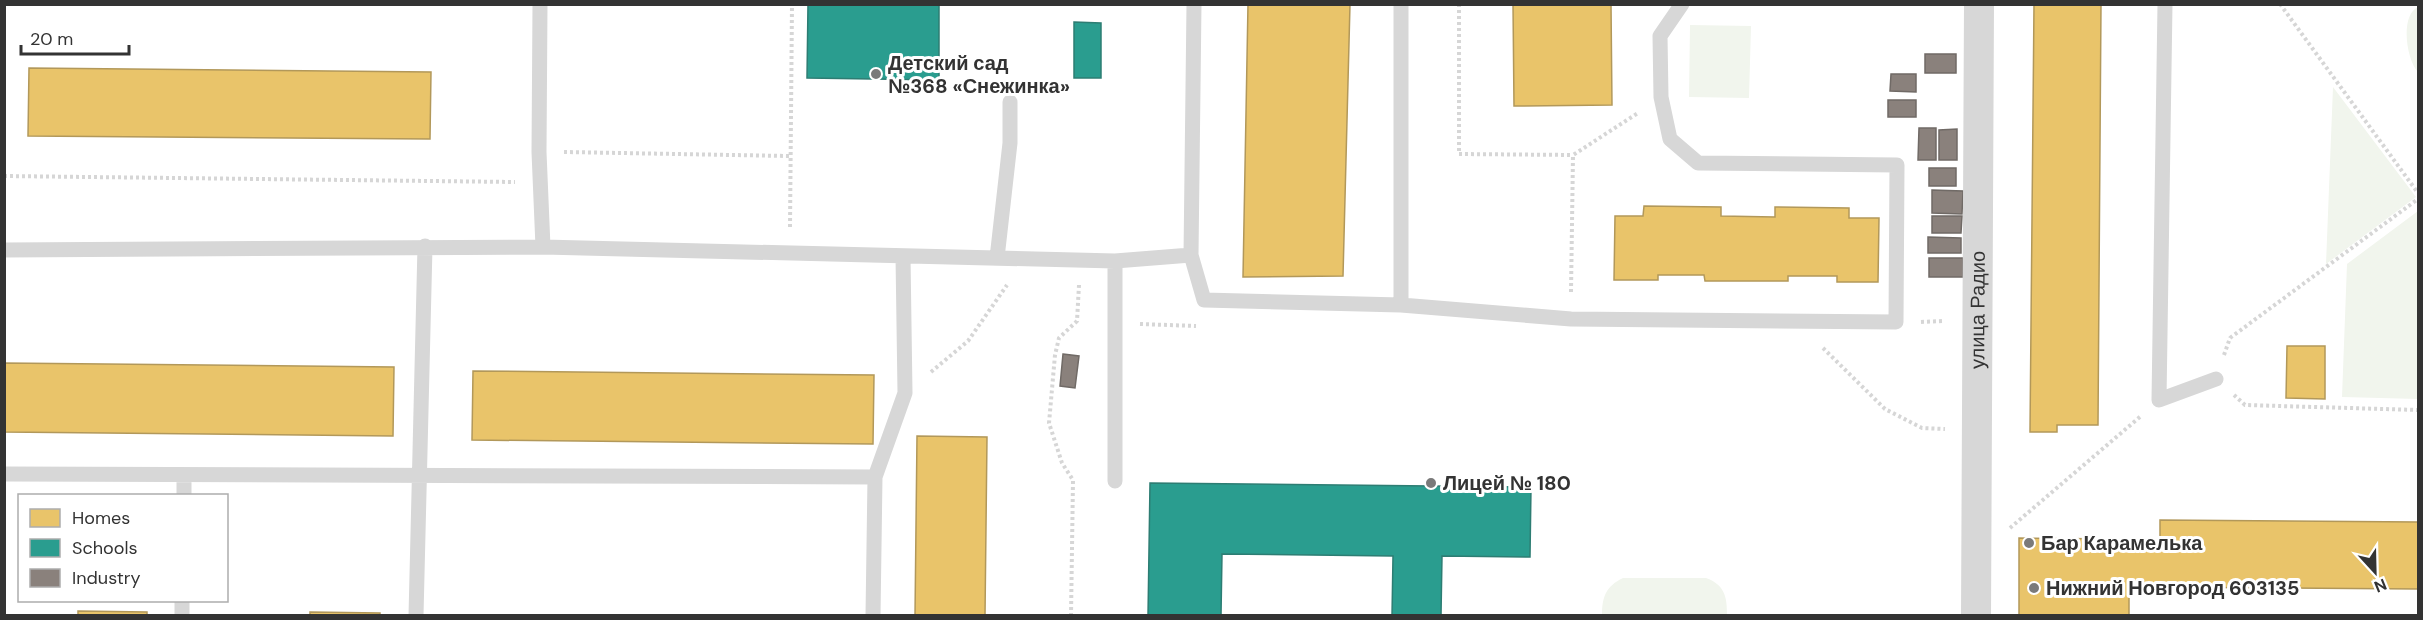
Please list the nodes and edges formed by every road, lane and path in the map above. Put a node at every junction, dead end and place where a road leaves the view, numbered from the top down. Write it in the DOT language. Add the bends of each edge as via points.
graph roads {
  1 [pos="540,4"];
  2 [pos="792,4"];
  3 [pos="1194,4"];
  4 [pos="1401,4"];
  5 [pos="1459,4"];
  6 [pos="1682,4"];
  7 [pos="1979,4"];
  8 [pos="2165,4"];
  9 [pos="2280,4"];
  10 [pos="1010,102"];
  11 [pos="1643,110"];
  12 [pos="539,152"];
  13 [pos="1573,155"];
  14 [pos="789,156"];
  15 [pos="4,176"];
  16 [pos="540,183"];
  17 [pos="2418,193"];
  18 [pos="2418,199"];
  19 [pos="425,246"];
  20 [pos="543,247"];
  21 [pos="4,250"];
  22 [pos="791,252"];
  23 [pos="1191,255"];
  24 [pos="903,256"];
  25 [pos="997,258"];
  26 [pos="1025,259"];
  27 [pos="1079,260"];
  28 [pos="1114,261"];
  29 [pos="1401,305"];
  30 [pos="1570,319"];
  31 [pos="1979,321"];
  32 [pos="1896,322"];
  33 [pos="1796,323"];
  34 [pos="1115,324"];
  35 [pos="1197,326"];
  36 [pos="2217,379"];
  37 [pos="905,393"];
  38 [pos="2159,400"];
  39 [pos="2418,410"];
  40 [pos="1978,430"];
  41 [pos="4,474"];
  42 [pos="419,474"];
  43 [pos="184,475"];
  44 [pos="875,477"];
  45 [pos="1115,481"];
  46 [pos="184,494"];
  47 [pos="2008,530"];
  48 [pos="416,615"];
  49 [pos="873,615"];
  50 [pos="1071,615"];
  51 [pos="1976,615"];
  1 -- 12 [label="lane"];
  2 -- 14 [label="path"];
  3 -- 23 [label="lane"];
  4 -- 29 [label="lane"];
  5 -- 13 [label="path" via="1460,154"];
  6 -- 32 [label="lane" via="1660,36 1661,97 1670,139 1698,163 1897,165"];
  7 -- 31 [label="street, улица Радио"];
  8 -- 38 [label="lane"];
  9 -- 17 [label="path"];
  10 -- 25 [label="lane" via="1010,143"];
  11 -- 13 [label="path"];
  12 -- 14 [label="path"];
  12 -- 16 [label="lane"];
  13 -- 30 [label="path"];
  14 -- 22 [label="path"];
  15 -- 16 [label="path"];
  16 -- 20 [label="lane"];
  18 -- 36 [label="path" via="2230,338"];
  19 -- 20 [label="lane"];
  19 -- 21 [label="lane"];
  19 -- 42 [label="lane"];
  20 -- 22 [label="lane"];
  22 -- 24 [label="lane"];
  23 -- 28 [label="lane"];
  23 -- 29 [label="lane" via="1204,300"];
  24 -- 25 [label="lane"];
  24 -- 37 [label="lane"];
  25 -- 26 [label="lane"];
  26 -- 27 [label="lane"];
  26 -- 37 [label="path" via="968,340"];
  27 -- 28 [label="lane"];
  27 -- 50 [label="path" via="1077,321 1059,338 1049,423 1062,463 1073,480"];
  28 -- 34 [label="lane"];
  29 -- 30 [label="lane"];
  30 -- 33 [label="lane"];
  31 -- 32 [label="path"];
  31 -- 40 [label="street, улица Радио"];
  32 -- 33 [label="lane"];
  33 -- 40 [label="path" via="1885,409 1922,428"];
  34 -- 35 [label="path"];
  34 -- 45 [label="lane"];
  36 -- 38 [label="lane"];
  36 -- 39 [label="path" via="2245,405"];
  37 -- 44 [label="lane"];
  38 -- 47 [label="path"];
  40 -- 51 [label="street, улица Радио"];
  41 -- 43 [label="lane"];
  42 -- 43 [label="lane"];
  42 -- 44 [label="lane"];
  42 -- 48 [label="lane"];
  43 -- 46 [label="lane"];
  44 -- 49 [label="lane"];
}
